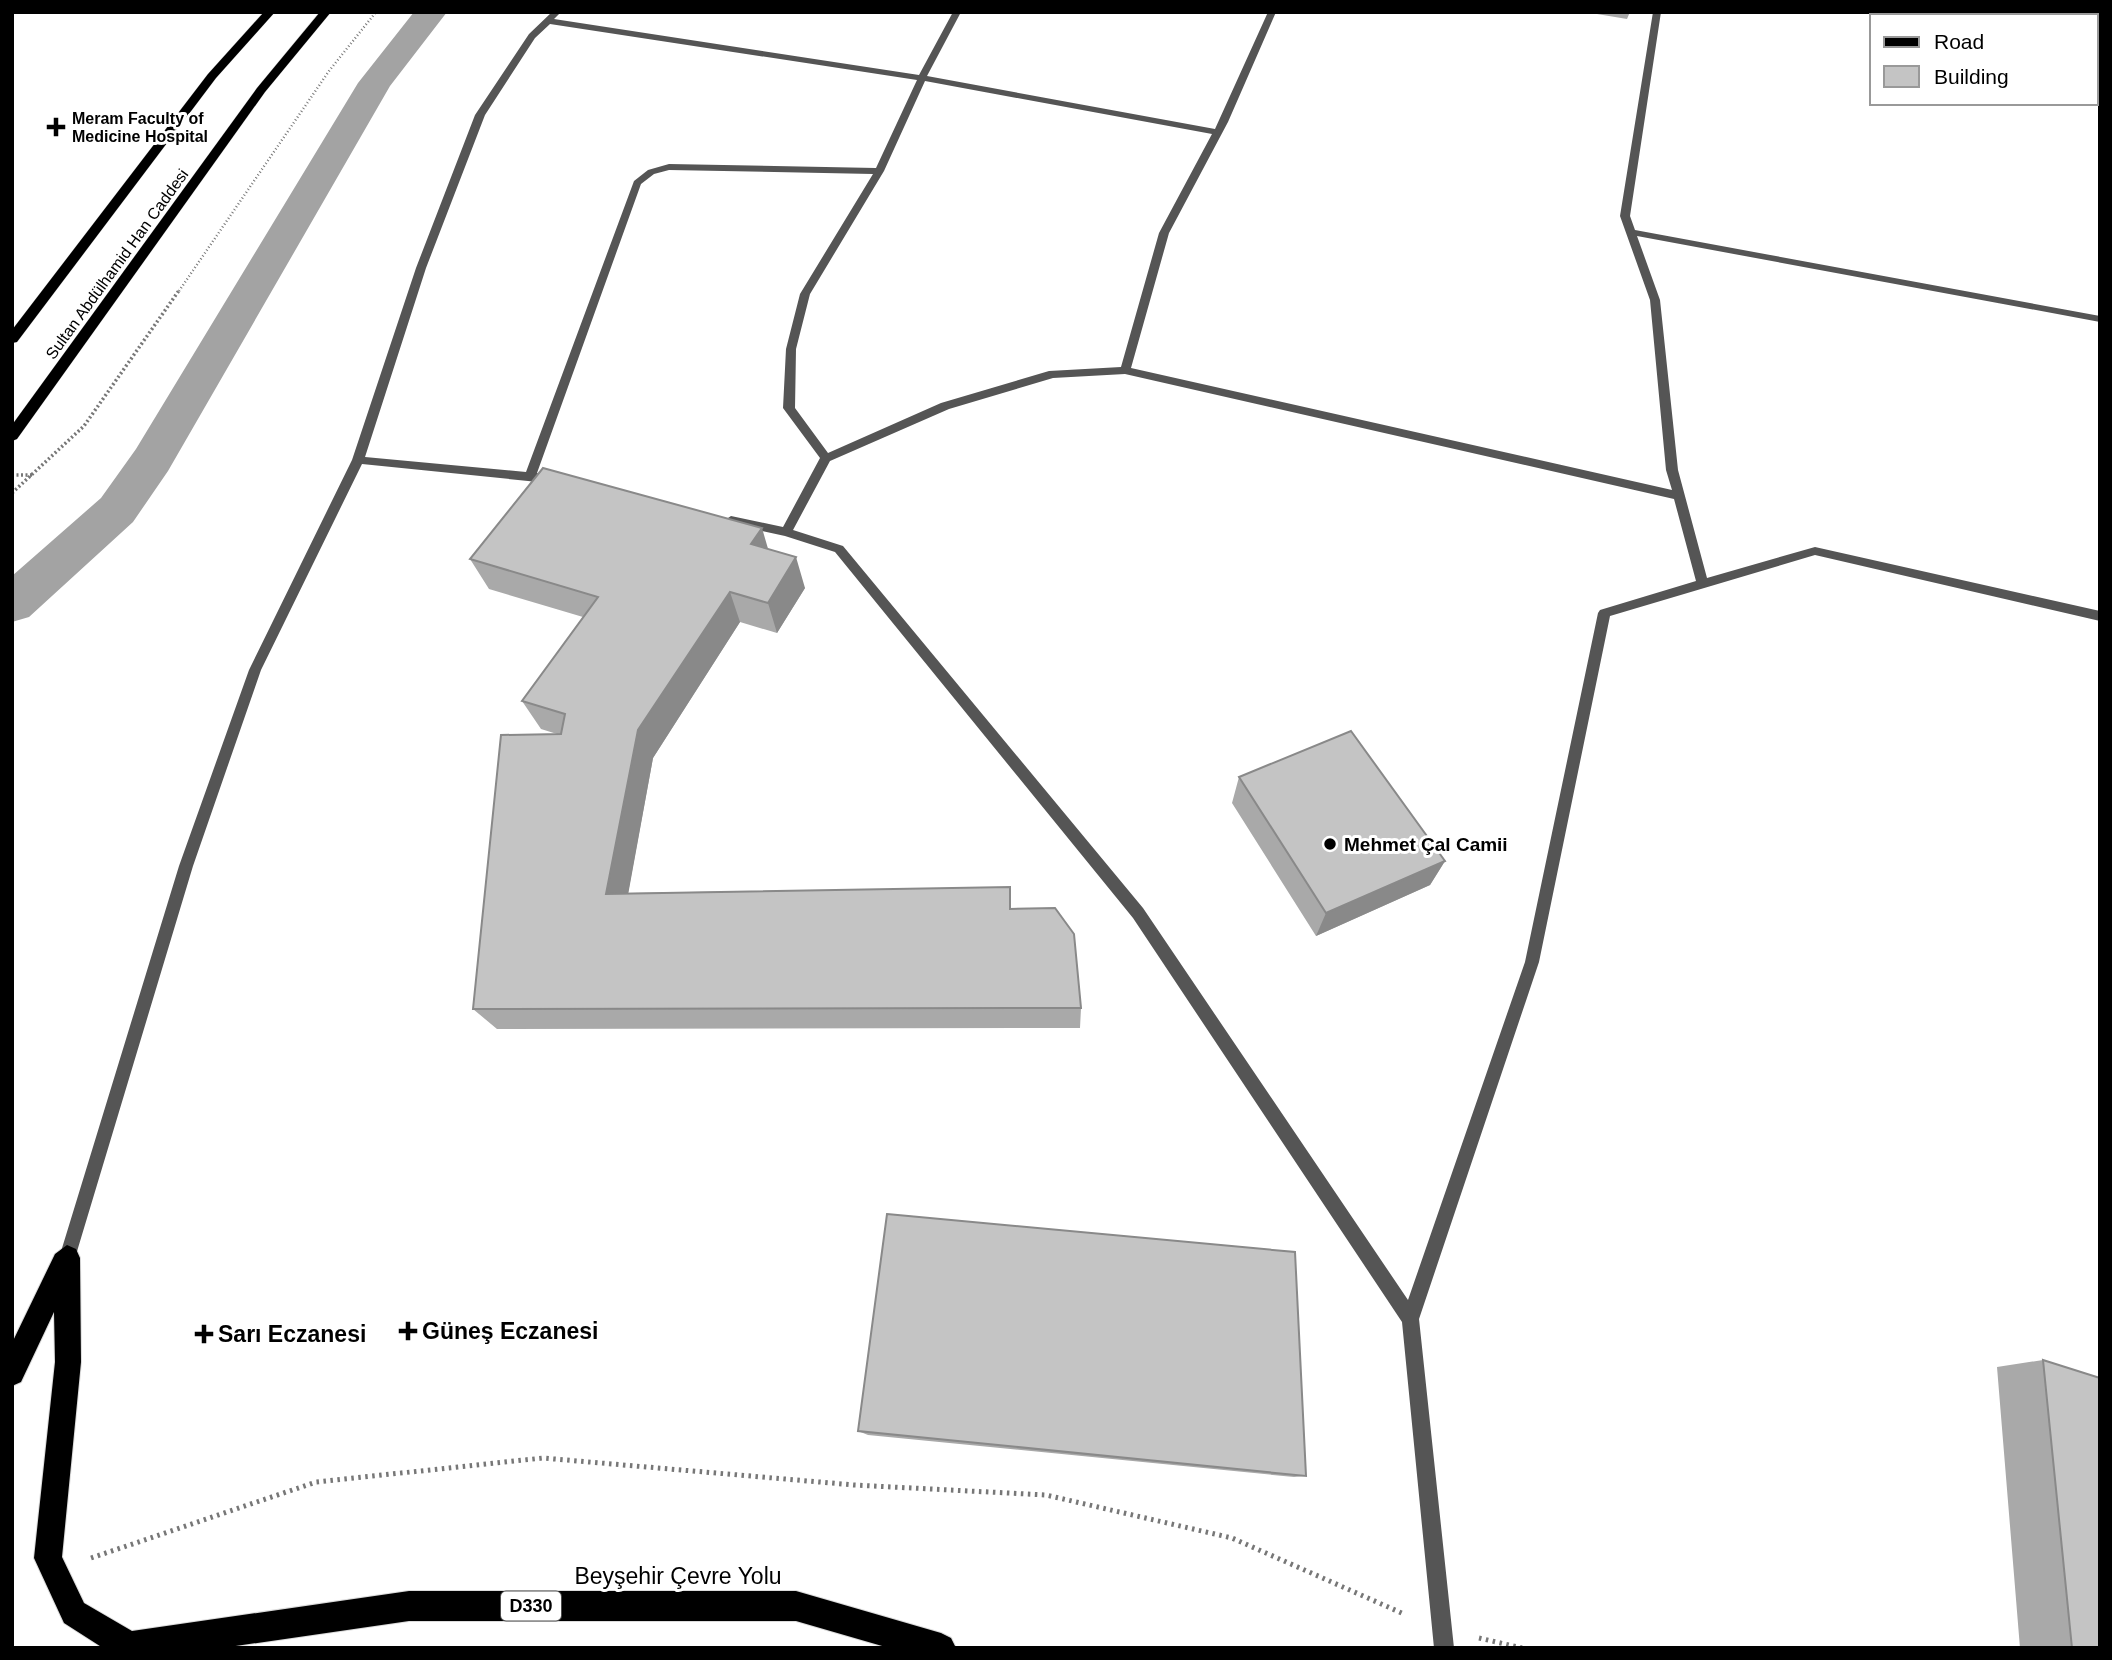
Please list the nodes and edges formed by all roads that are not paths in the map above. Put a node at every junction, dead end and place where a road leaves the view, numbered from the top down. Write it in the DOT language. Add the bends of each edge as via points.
graph roads {
  1 [pos="270,12"];
  2 [pos="326,12"];
  3 [pos="957,12"];
  4 [pos="1272,12"];
  5 [pos="1657,12"];
  6 [pos="552,17"];
  7 [pos="922,78"];
  8 [pos="1217,132"];
  9 [pos="878,171"];
  10 [pos="1631,232"];
  11 [pos="2100,319"];
  12 [pos="12,339"];
  13 [pos="1125,370"];
  14 [pos="12,436"];
  15 [pos="826,458"];
  16 [pos="358,460"];
  17 [pos="530,476"];
  18 [pos="570,485"];
  19 [pos="1679,496"];
  20 [pos="719,517"];
  21 [pos="786,532"];
  22 [pos="1703,584"];
  23 [pos="2100,616"];
  24 [pos="67,1258"];
  25 [pos="1410,1319"];
  26 [pos="12,1373"];
  27 [pos="124,1647"];
  28 [pos="940,1648"];
  29 [pos="1444,1648"];
  1 -- 12 [label="main road, Sultan Abdülhamid Han Caddesi" via="212,76"];
  2 -- 14 [label="main road, Sultan Abdülhamid Han Caddesi" via="261,90"];
  3 -- 7 [label="street"];
  4 -- 8 [label="street"];
  5 -- 10 [label="street" via="1625,216"];
  6 -- 7 [label="street"];
  6 -- 16 [label="street" via="532,36 480,115 421,268"];
  7 -- 8 [label="street"];
  7 -- 9 [label="street"];
  8 -- 13 [label="street" via="1164,233"];
  9 -- 15 [label="street" via="805,294 791,349 789,408"];
  9 -- 17 [label="street" via="668,167 637,183"];
  10 -- 11 [label="street"];
  10 -- 19 [label="street" via="1655,300 1672,470"];
  13 -- 15 [label="street" via="1053,373 945,406"];
  13 -- 19 [label="street"];
  15 -- 21 [label="street"];
  16 -- 17 [label="street"];
  16 -- 24 [label="street" via="255,670 216,774"];
  17 -- 18 [label="street"];
  19 -- 22 [label="street"];
  20 -- 21 [label="street"];
  21 -- 25 [label="street" via="839,549 1138,913"];
  22 -- 23 [label="street" via="1815,551"];
  22 -- 25 [label="street" via="1604,613 1532,962"];
  24 -- 26 [label="highway"];
  24 -- 27 [label="highway" via="68,1362 48,1558 74,1613"];
  25 -- 29 [label="street"];
  27 -- 28 [label="highway, Beyşehir Çevre Yolu / D330" via="409,1606 796,1606"];
}
